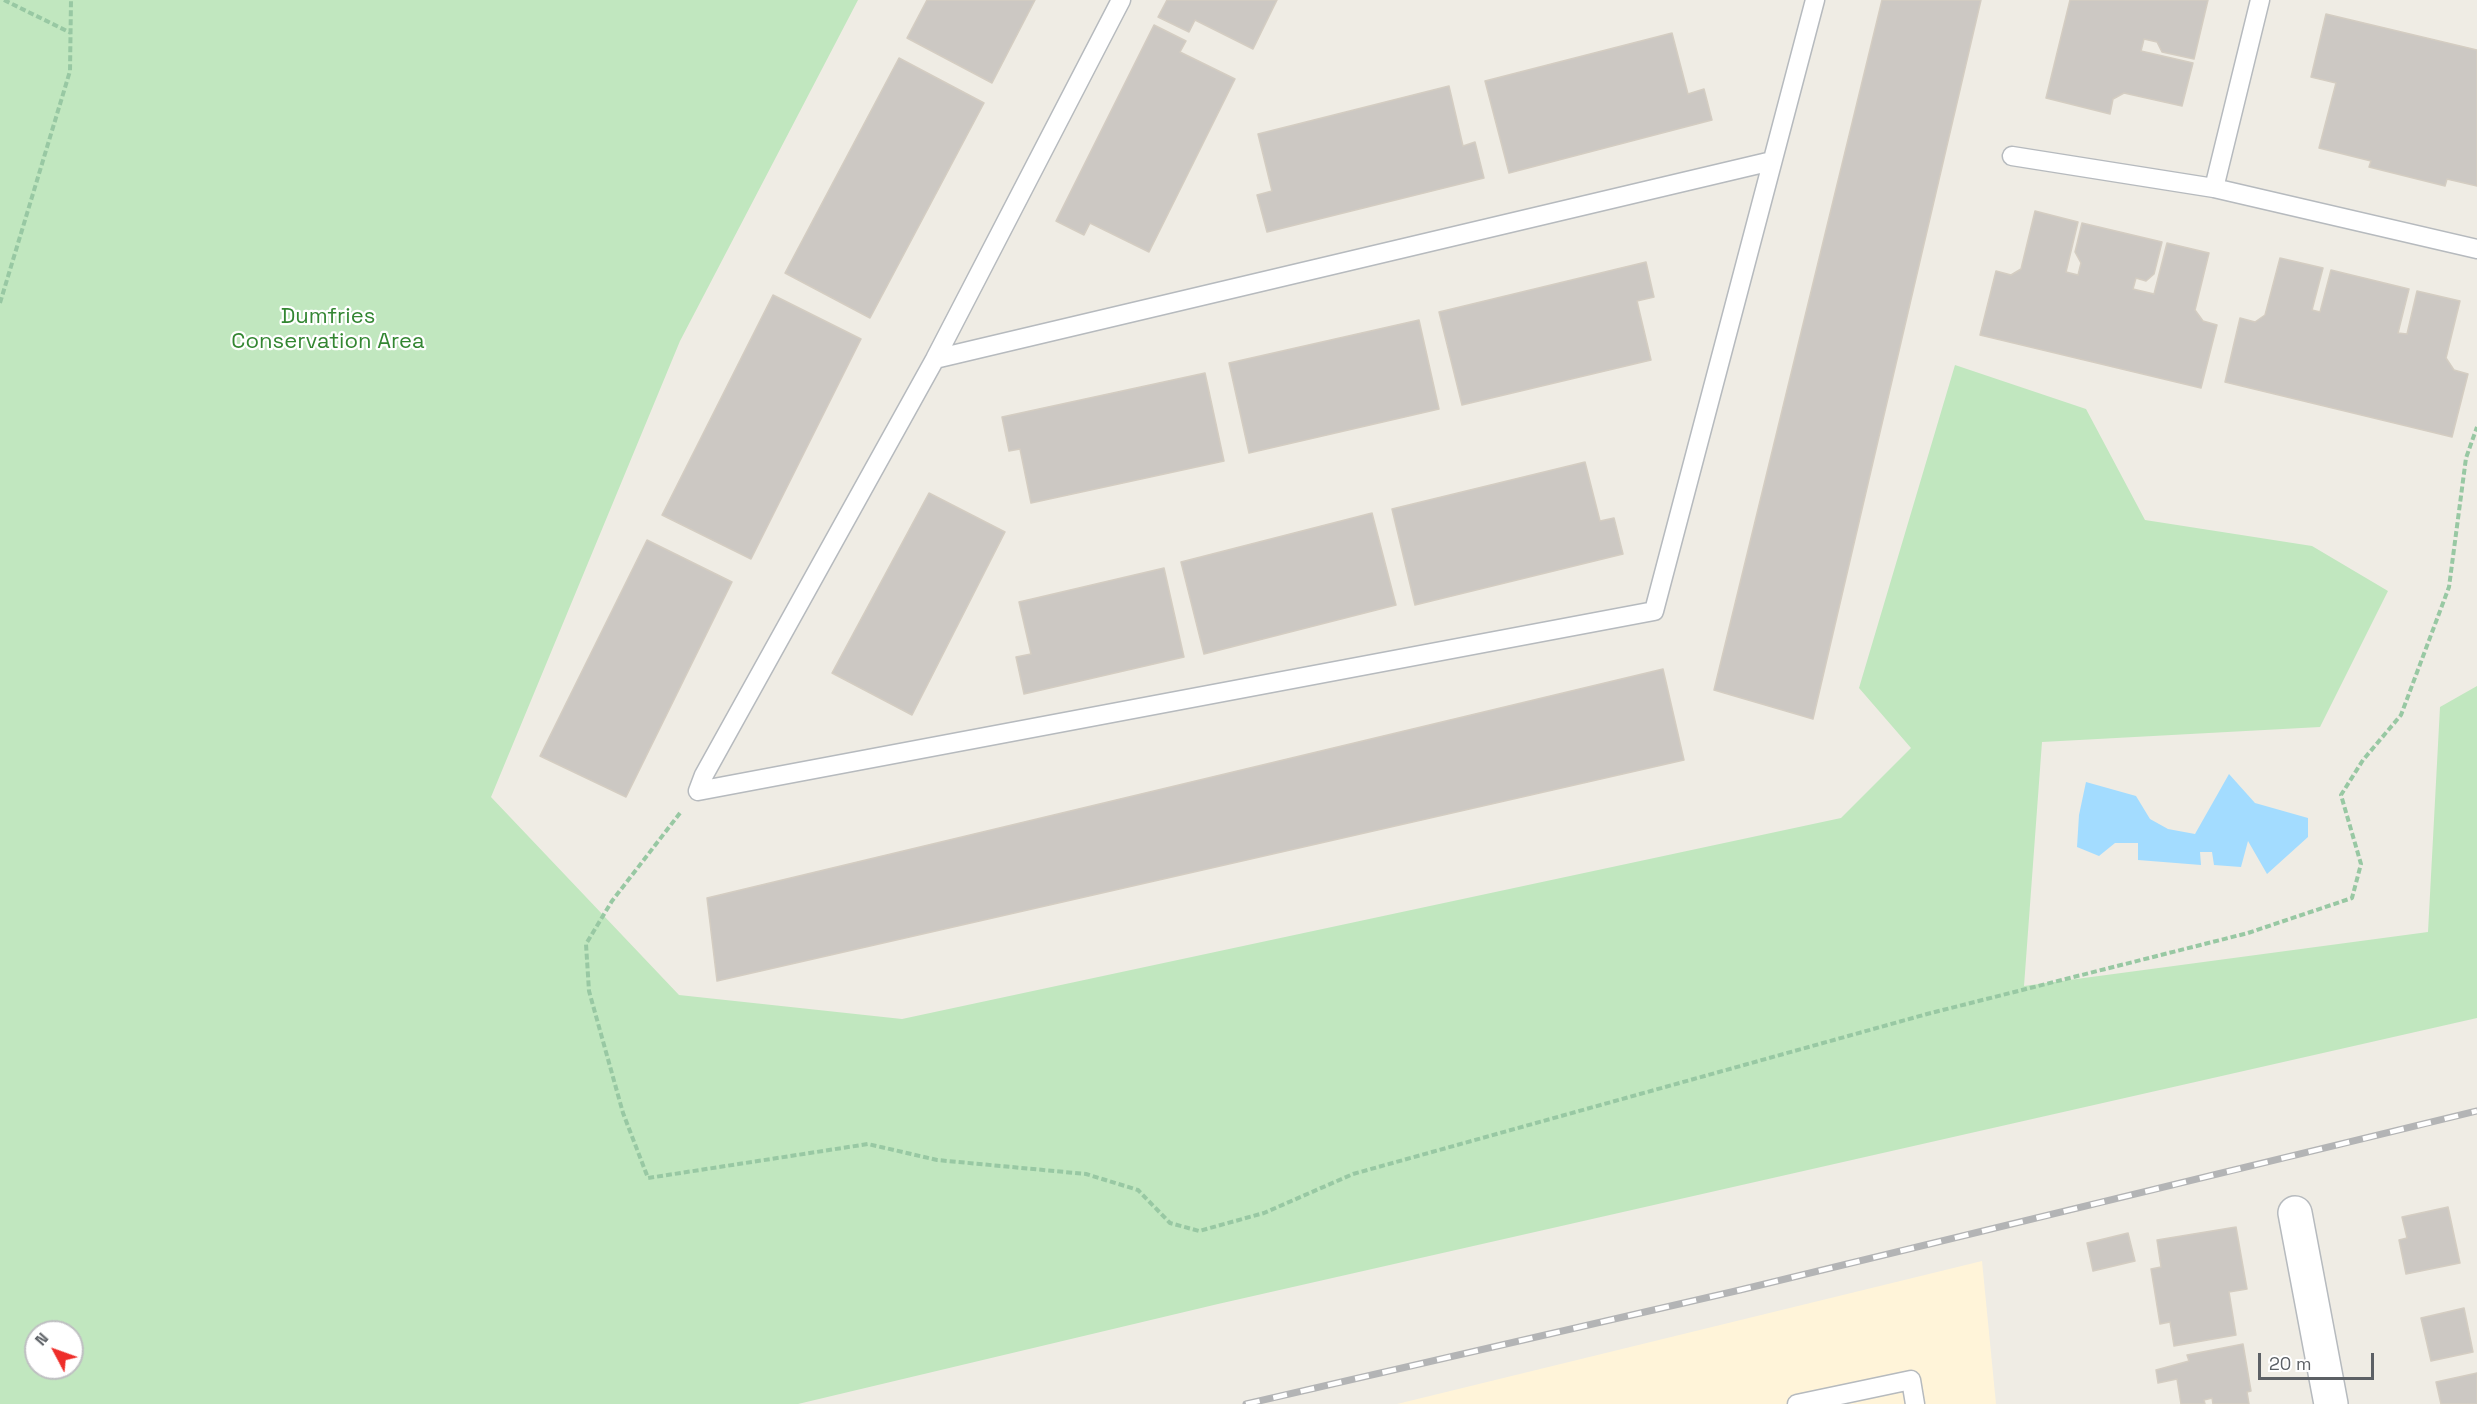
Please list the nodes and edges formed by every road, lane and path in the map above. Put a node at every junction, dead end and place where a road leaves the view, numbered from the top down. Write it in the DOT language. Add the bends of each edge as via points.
graph roads {
  1 [pos="4,0"];
  2 [pos="71,0"];
  3 [pos="1120,0"];
  4 [pos="1815,0"];
  5 [pos="2260,0"];
  6 [pos="71,33"];
  7 [pos="2012,156"];
  8 [pos="1772,161"];
  9 [pos="2214,188"];
  10 [pos="2477,249"];
  11 [pos="0,303"];
  12 [pos="935,359"];
  13 [pos="2477,428"];
  14 [pos="698,791"];
  15 [pos="2295,1213"];
  16 [pos="1797,1404"];
  17 [pos="1915,1404"];
  18 [pos="2331,1404"];
  1 -- 6 [label="path"];
  2 -- 6 [label="path"];
  3 -- 12 [label="lane"];
  4 -- 8 [label="lane"];
  5 -- 9 [label="lane"];
  6 -- 11 [label="path" via="70,71"];
  7 -- 9 [label="lane"];
  8 -- 12 [label="lane"];
  8 -- 14 [label="lane" via="1654,610"];
  9 -- 10 [label="lane"];
  12 -- 14 [label="lane"];
  13 -- 14 [label="path" via="2466,458 2449,587 2401,715 2341,795 2361,864 2352,898 2248,933 1928,1014 1353,1174 1264,1212 1199,1231 1170,1223 1138,1190 1086,1174 937,1160 868,1144 648,1178 623,1113 589,990 586,944 612,901"];
  15 -- 18 [label="street"];
  16 -- 17 [label="lane" via="1911,1380"];
}
